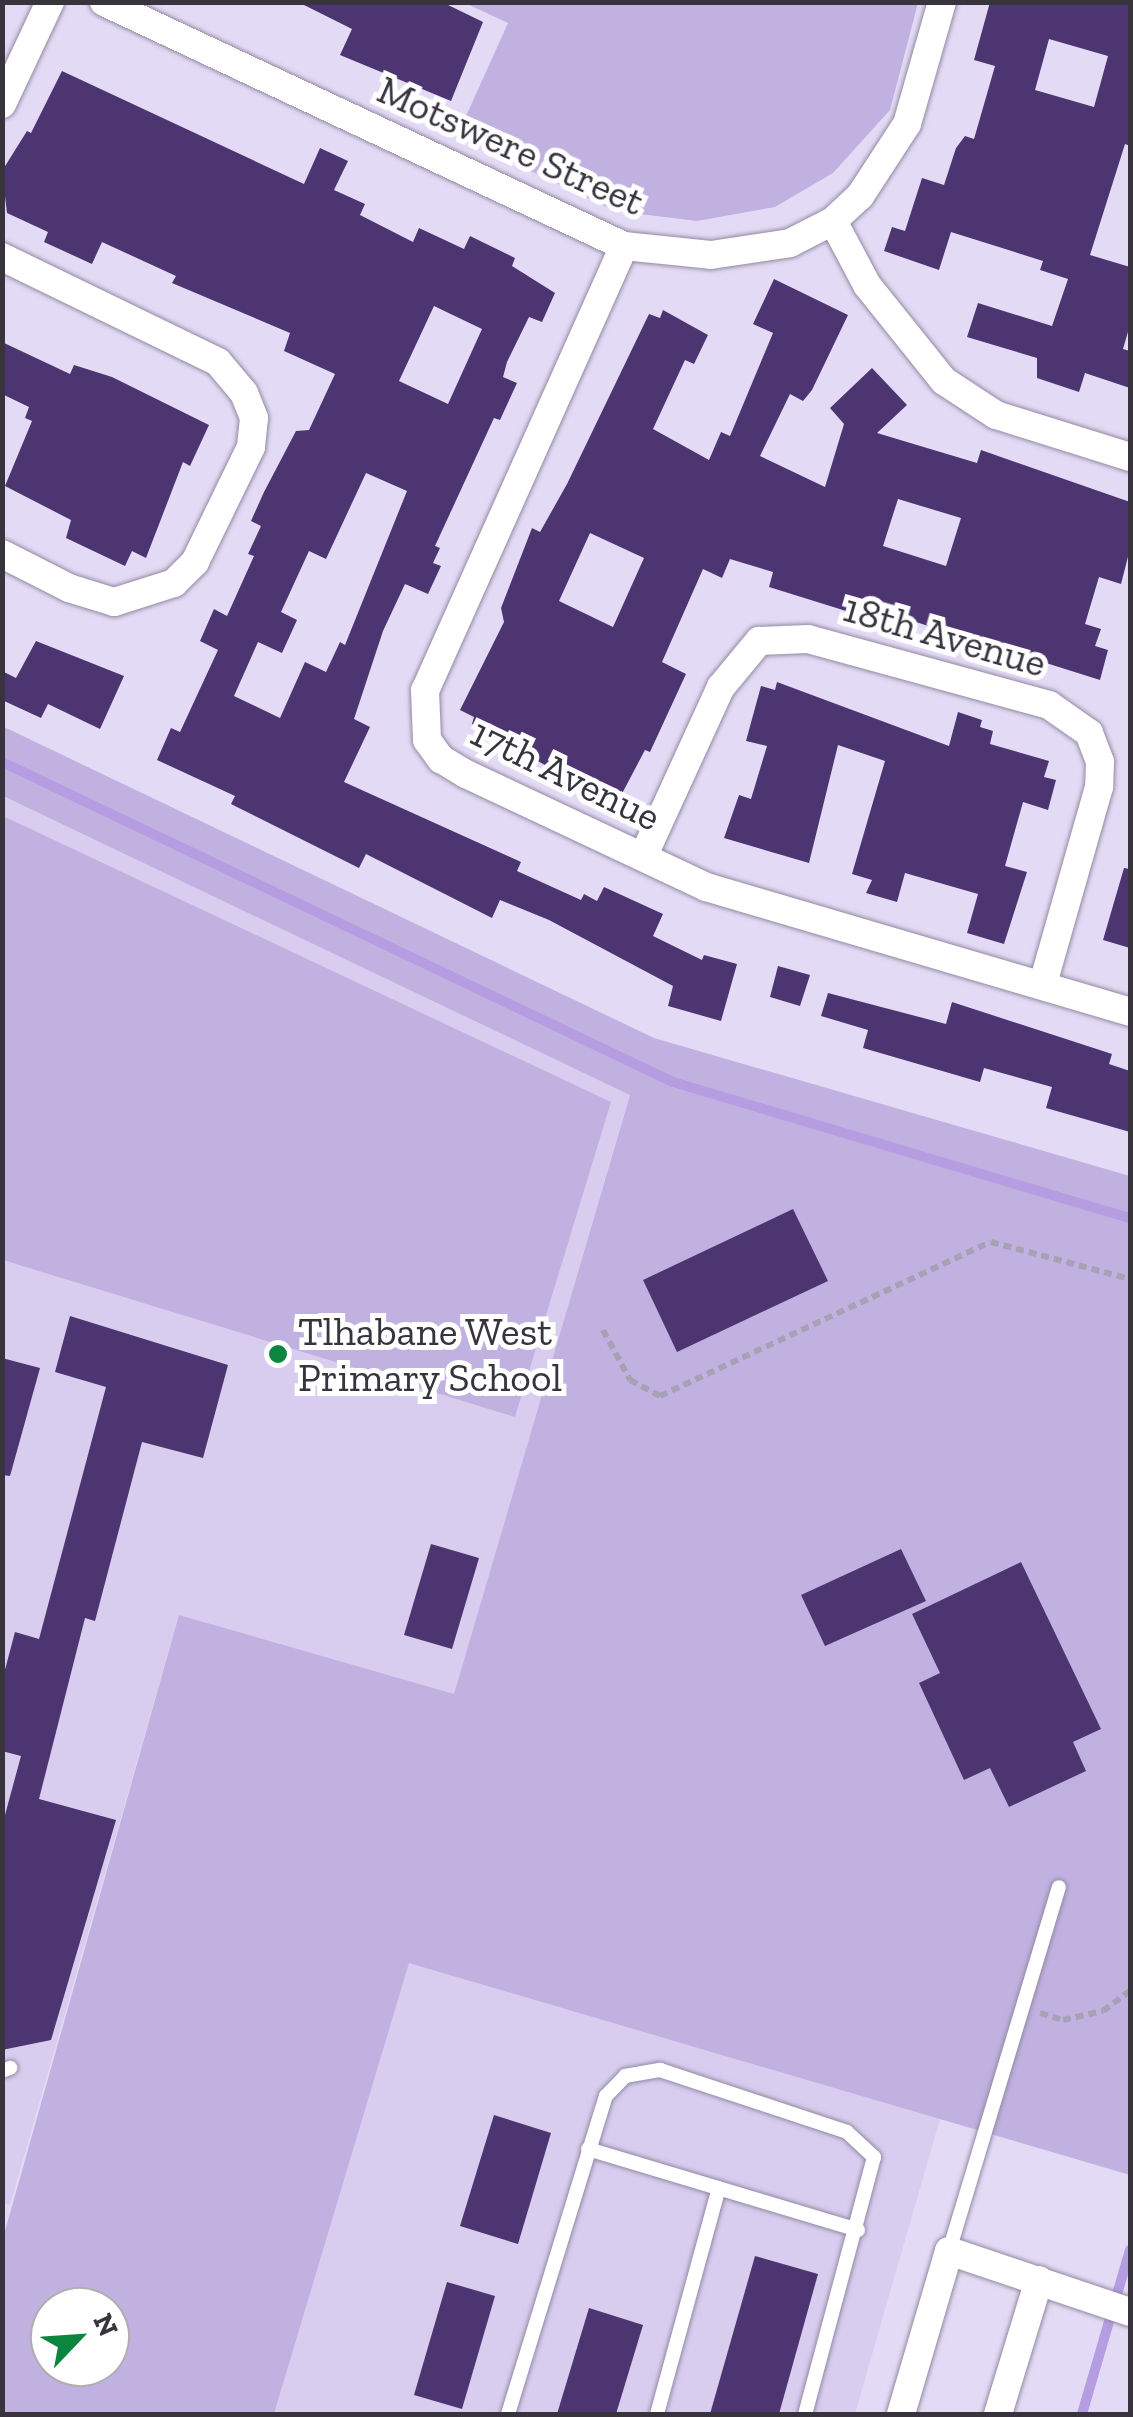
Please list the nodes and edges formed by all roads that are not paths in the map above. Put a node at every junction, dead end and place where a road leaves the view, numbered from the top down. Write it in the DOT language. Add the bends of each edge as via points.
graph roads {
  1 [pos="50,2"];
  2 [pos="104,2"];
  3 [pos="942,2"];
  4 [pos="2,104"];
  5 [pos="833,221"];
  6 [pos="624,246"];
  7 [pos="2,257"];
  8 [pos="1130,458"];
  9 [pos="2,554"];
  10 [pos="644,857"];
  11 [pos="1043,984"];
  12 [pos="1130,1012"];
  13 [pos="1059,1886"];
  14 [pos="588,2149"];
  15 [pos="719,2188"];
  16 [pos="858,2230"];
  17 [pos="949,2251"];
  18 [pos="1038,2280"];
  19 [pos="1130,2312"];
  20 [pos="508,2414"];
  21 [pos="657,2414"];
  22 [pos="806,2414"];
  23 [pos="901,2414"];
  24 [pos="998,2414"];
  1 -- 4 [label="street"];
  2 -- 6 [label="street, Motswere Street"];
  3 -- 5 [label="street, Motswere Street" via="907,124 885,164"];
  5 -- 6 [label="street, Motswere Street" via="790,243 753,251 711,255"];
  5 -- 8 [label="street" via="868,285 944,381 996,416"];
  6 -- 10 [label="street, 17th Avenue" via="425,690 422,716 441,759"];
  7 -- 9 [label="street" via="218,362 244,393 254,418 252,446 194,562 174,583 114,602 68,588"];
  10 -- 11 [label="street, 17th Avenue" via="706,887"];
  10 -- 11 [label="street, 18th Avenue" via="721,687 759,641 808,638 1049,705 1089,733 1100,762 1099,787"];
  11 -- 12 [label="street, 17th Avenue"];
  13 -- 17 [label="lane"];
  14 -- 15 [label="lane"];
  14 -- 16 [label="lane" via="614,2085 635,2071 660,2070 862,2140 875,2165"];
  14 -- 20 [label="lane"];
  15 -- 16 [label="lane"];
  15 -- 21 [label="lane"];
  16 -- 22 [label="lane"];
  17 -- 18 [label="street"];
  17 -- 23 [label="street"];
  18 -- 19 [label="street"];
  18 -- 24 [label="street"];
}
